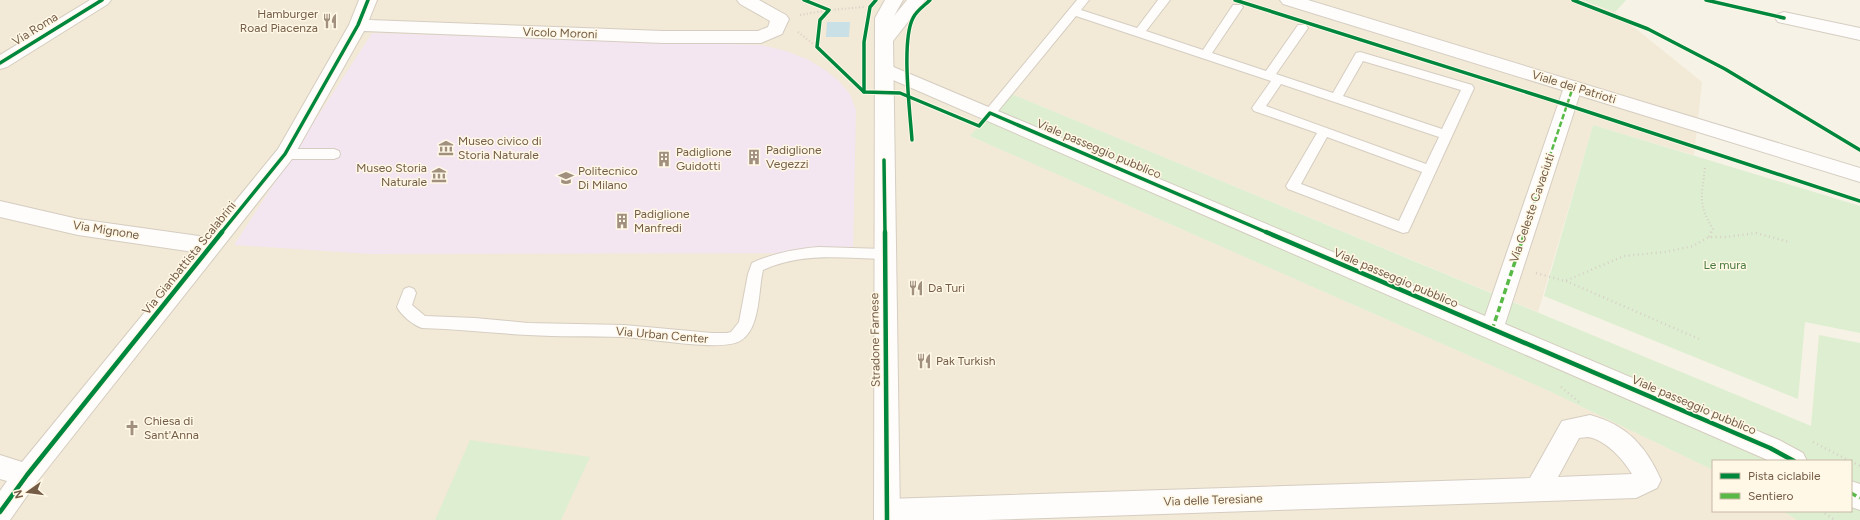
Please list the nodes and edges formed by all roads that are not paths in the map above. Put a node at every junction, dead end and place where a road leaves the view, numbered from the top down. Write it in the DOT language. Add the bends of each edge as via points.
graph roads {
  1 [pos="102,0"];
  2 [pos="368,0"];
  3 [pos="894,0"];
  4 [pos="916,0"];
  5 [pos="1084,0"];
  6 [pos="1164,0"];
  7 [pos="1288,0"];
  8 [pos="750,2"];
  9 [pos="1237,7"];
  10 [pos="1074,11"];
  11 [pos="1784,18"];
  12 [pos="358,25"];
  13 [pos="1302,28"];
  14 [pos="1139,33"];
  15 [pos="1860,34"];
  16 [pos="885,39"];
  17 [pos="1204,55"];
  18 [pos="0,63"];
  19 [pos="884,69"];
  20 [pos="1273,78"];
  21 [pos="1573,87"];
  22 [pos="1336,98"];
  23 [pos="990,113"];
  24 [pos="1324,131"];
  25 [pos="1446,135"];
  26 [pos="285,154"];
  27 [pos="334,154"];
  28 [pos="1430,170"];
  29 [pos="1860,175"];
  30 [pos="0,209"];
  31 [pos="212,246"];
  32 [pos="884,254"];
  33 [pos="409,293"];
  34 [pos="1492,330"];
  35 [pos="1792,460"];
  36 [pos="0,467"];
  37 [pos="27,475"];
  38 [pos="1538,489"];
  39 [pos="0,512"];
  40 [pos="887,516"];
  1 -- 18 [label="street, Via Roma"];
  2 -- 12 [label="street, Via Gianbattista Scalabrini"];
  3 -- 16 [label="street, Stradone Farnese" via="884,18"];
  4 -- 16 [label="street"];
  5 -- 10 [label="lane"];
  6 -- 14 [label="lane"];
  7 -- 21 [label="street, Viale dei Patrioti"];
  8 -- 12 [label="street, Vicolo Moroni" via="780,19 776,30 761,37 663,37"];
  9 -- 17 [label="lane"];
  10 -- 14 [label="lane"];
  10 -- 23 [label="lane"];
  11 -- 15 [label="street"];
  12 -- 26 [label="street, Via Gianbattista Scalabrini"];
  13 -- 20 [label="lane"];
  14 -- 17 [label="lane"];
  16 -- 19 [label="street, Stradone Farnese"];
  17 -- 20 [label="lane"];
  19 -- 23 [label="street, Viale passeggio pubblico"];
  19 -- 32 [label="street, Stradone Farnese"];
  20 -- 22 [label="lane"];
  20 -- 24 [label="lane" via="1258,108"];
  21 -- 29 [label="street, Viale dei Patrioti"];
  21 -- 34 [label="street, Via Celeste Cavaciuti"];
  22 -- 25 [label="lane"];
  22 -- 25 [label="lane" via="1360,56 1468,88"];
  23 -- 34 [label="street, Viale passeggio pubblico"];
  24 -- 28 [label="lane"];
  24 -- 28 [label="lane" via="1293,186 1403,228"];
  25 -- 28 [label="lane"];
  26 -- 27 [label="lane"];
  26 -- 31 [label="street, Via Gianbattista Scalabrini"];
  30 -- 31 [label="street, Via Mignone" via="78,227"];
  31 -- 37 [label="street, Via Gianbattista Scalabrini"];
  32 -- 33 [label="lane, Via Urban Center" via="803,253 766,261 757,267 755,272 750,311 745,326 738,335 726,339 712,340 624,331 528,329 422,322 404,307"];
  32 -- 40 [label="street, Stradone Farnese"];
  34 -- 35 [label="street, Viale passeggio pubblico" via="1770,448"];
  36 -- 37 [label="street"];
  37 -- 39 [label="street, Via Gianbattista Scalabrini"];
  38 -- 40 [label="street, Via delle Teresiane"];
}
